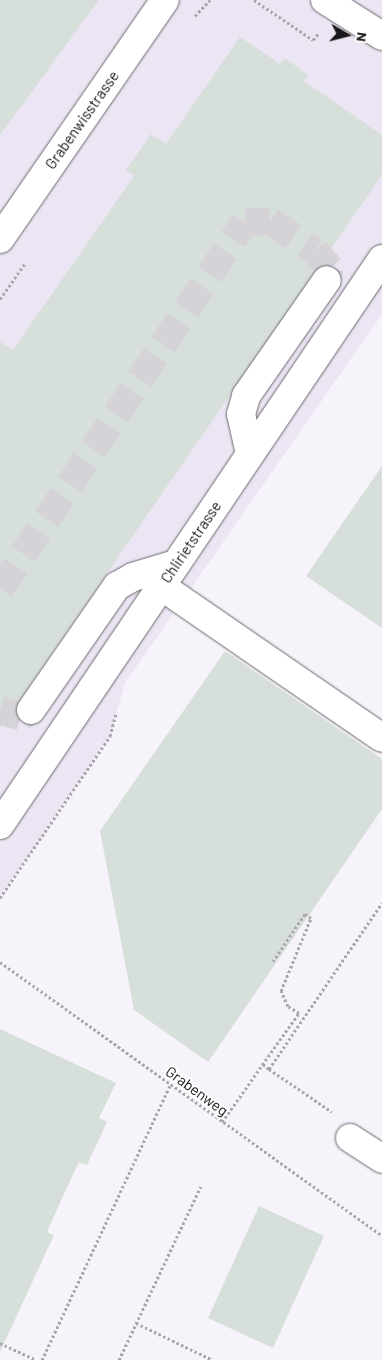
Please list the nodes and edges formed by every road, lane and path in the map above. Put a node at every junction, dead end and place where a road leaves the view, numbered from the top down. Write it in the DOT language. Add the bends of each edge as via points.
graph roads {
  1 [pos="165,0"];
  2 [pos="254,0"];
  3 [pos="325,0"];
  4 [pos="322,28"];
  5 [pos="382,36"];
  6 [pos="0,239"];
  7 [pos="382,259"];
  8 [pos="327,280"];
  9 [pos="250,454"];
  10 [pos="176,564"];
  11 [pos="161,586"];
  12 [pos="31,710"];
  13 [pos="382,738"];
  14 [pos="0,825"];
  15 [pos="382,903"];
  16 [pos="273,960"];
  17 [pos="0,962"];
  18 [pos="263,1064"];
  19 [pos="269,1069"];
  20 [pos="170,1085"];
  21 [pos="222,1122"];
  22 [pos="350,1138"];
  23 [pos="382,1159"];
  24 [pos="202,1186"];
  25 [pos="382,1236"];
  26 [pos="136,1323"];
  27 [pos="0,1343"];
  28 [pos="36,1360"];
  29 [pos="42,1360"];
  30 [pos="119,1360"];
  31 [pos="213,1360"];
  1 -- 6 [label="street, Grabenwisstrasse"];
  2 -- 4 [label="path" via="313,40"];
  3 -- 5 [label="street"];
  7 -- 9 [label="street, Chlirietstrasse"];
  8 -- 9 [label="street" via="246,396 241,414"];
  9 -- 10 [label="street, Chlirietstrasse"];
  10 -- 11 [label="street, Chlirietstrasse"];
  10 -- 12 [label="street" via="132,577 117,586"];
  11 -- 13 [label="street"];
  11 -- 14 [label="street, Chlirietstrasse"];
  15 -- 19 [label="path"];
  16 -- 18 [label="path" via="304,914 311,918 281,991 288,1006 299,1013"];
  17 -- 20 [label="path, Grabenweg"];
  18 -- 19 [label="path"];
  18 -- 21 [label="path"];
  19 -- 22 [label="path" via="351,1124"];
  20 -- 21 [label="path, Grabenweg"];
  20 -- 29 [label="path"];
  21 -- 25 [label="path, Grabenweg"];
  22 -- 23 [label="street"];
  24 -- 26 [label="path"];
  26 -- 30 [label="path"];
  26 -- 31 [label="path"];
  27 -- 28 [label="path"];
}
